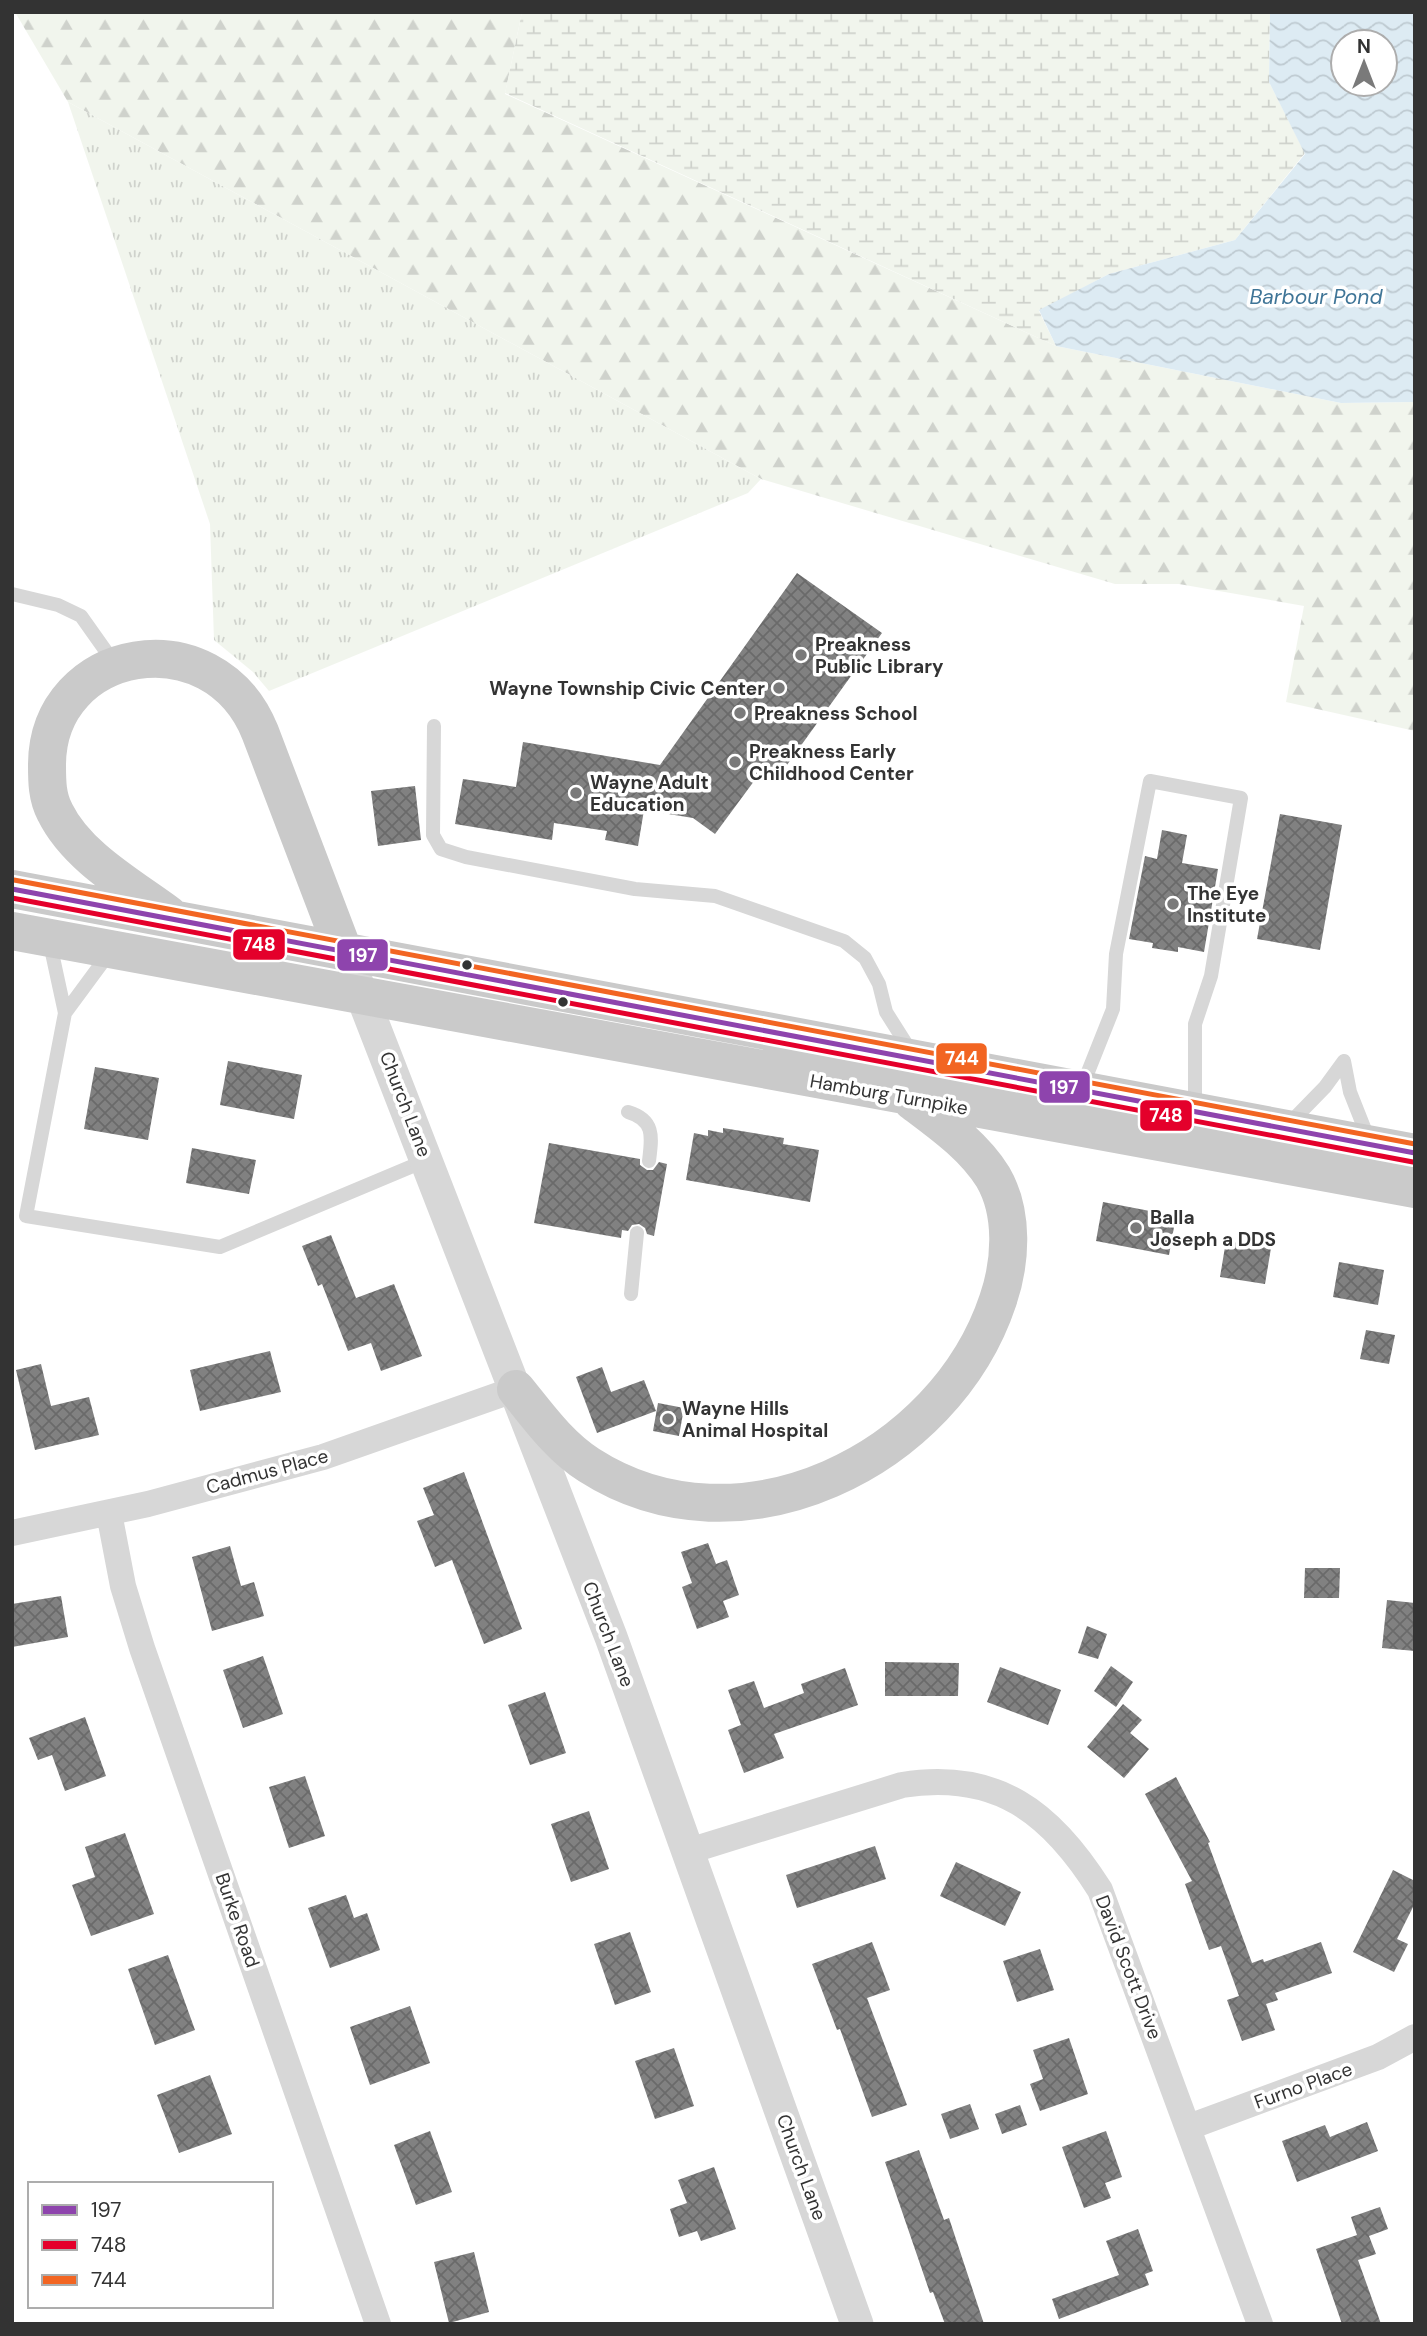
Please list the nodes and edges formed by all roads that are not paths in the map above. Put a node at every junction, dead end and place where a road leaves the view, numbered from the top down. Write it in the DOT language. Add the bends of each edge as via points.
graph roads {
  1 [pos="12,594"];
  2 [pos="116,665"];
  3 [pos="434,726"];
  4 [pos="12,890"];
  5 [pos="177,920"];
  6 [pos="30,934"];
  7 [pos="112,950"];
  8 [pos="343,950"];
  9 [pos="364,997"];
  10 [pos="65,1013"];
  11 [pos="915,1057"];
  12 [pos="1081,1090"];
  13 [pos="907,1098"];
  14 [pos="1195,1111"];
  15 [pos="628,1112"];
  16 [pos="1285,1128"];
  17 [pos="1371,1144"];
  18 [pos="1415,1153"];
  19 [pos="428,1160"];
  20 [pos="649,1161"];
  21 [pos="1415,1189"];
  22 [pos="637,1233"];
  23 [pos="631,1294"];
  24 [pos="516,1389"];
  25 [pos="110,1513"];
  26 [pos="12,1534"];
  27 [pos="689,1851"];
  28 [pos="1415,2037"];
  29 [pos="1189,2127"];
  30 [pos="379,2324"];
  31 [pos="857,2324"];
  32 [pos="1260,2324"];
  1 -- 2 [label="lane" via="81,616"];
  2 -- 5 [label="main road" via="87,684 55,724 47,756 47,788 71,835 99,862"];
  2 -- 8 [label="main road" via="148,658 192,664 245,702"];
  3 -- 11 [label="lane" via="433,835 441,849 635,889 715,896 844,941 865,958 897,1034"];
  4 -- 5 [label="main road"];
  5 -- 8 [label="main road"];
  6 -- 7 [label="main road, Hamburg Turnpike"];
  6 -- 10 [label="lane"];
  7 -- 9 [label="main road, Hamburg Turnpike"];
  7 -- 10 [label="lane"];
  8 -- 9 [label="street, Church Lane"];
  8 -- 11 [label="main road"];
  9 -- 13 [label="main road, Hamburg Turnpike"];
  9 -- 19 [label="street, Church Lane"];
  10 -- 19 [label="lane" via="26,1216 220,1247"];
  11 -- 12 [label="main road"];
  12 -- 14 [label="main road"];
  12 -- 14 [label="lane" via="1113,1009 1116,954 1150,781 1241,798 1211,976 1195,1024"];
  13 -- 21 [label="main road, Hamburg Turnpike"];
  13 -- 24 [label="main road" via="971,1148 992,1177 1005,1209 1009,1252 1003,1287 980,1346 929,1414 900,1439 861,1466 797,1492 754,1500 679,1499 621,1482 589,1465 555,1437"];
  14 -- 16 [label="main road"];
  15 -- 20 [label="lane" via="649,1124 653,1135"];
  16 -- 17 [label="main road"];
  16 -- 17 [label="lane" via="1344,1060 1350,1092"];
  17 -- 18 [label="main road"];
  19 -- 24 [label="street, Church Lane"];
  22 -- 23 [label="lane"];
  24 -- 25 [label="street, Cadmus Place" via="323,1457"];
  24 -- 27 [label="street, Church Lane"];
  25 -- 26 [label="street, Cadmus Place"];
  25 -- 30 [label="street, Burke Road" via="123,1586 142,1648"];
  27 -- 29 [label="street, David Scott Drive" via="902,1785 936,1780 991,1789 1023,1804 1053,1827 1079,1856 1100,1890"];
  27 -- 31 [label="street, Church Lane"];
  28 -- 29 [label="street, Furno Place" via="1378,2057"];
  29 -- 32 [label="street, David Scott Drive"];
}
